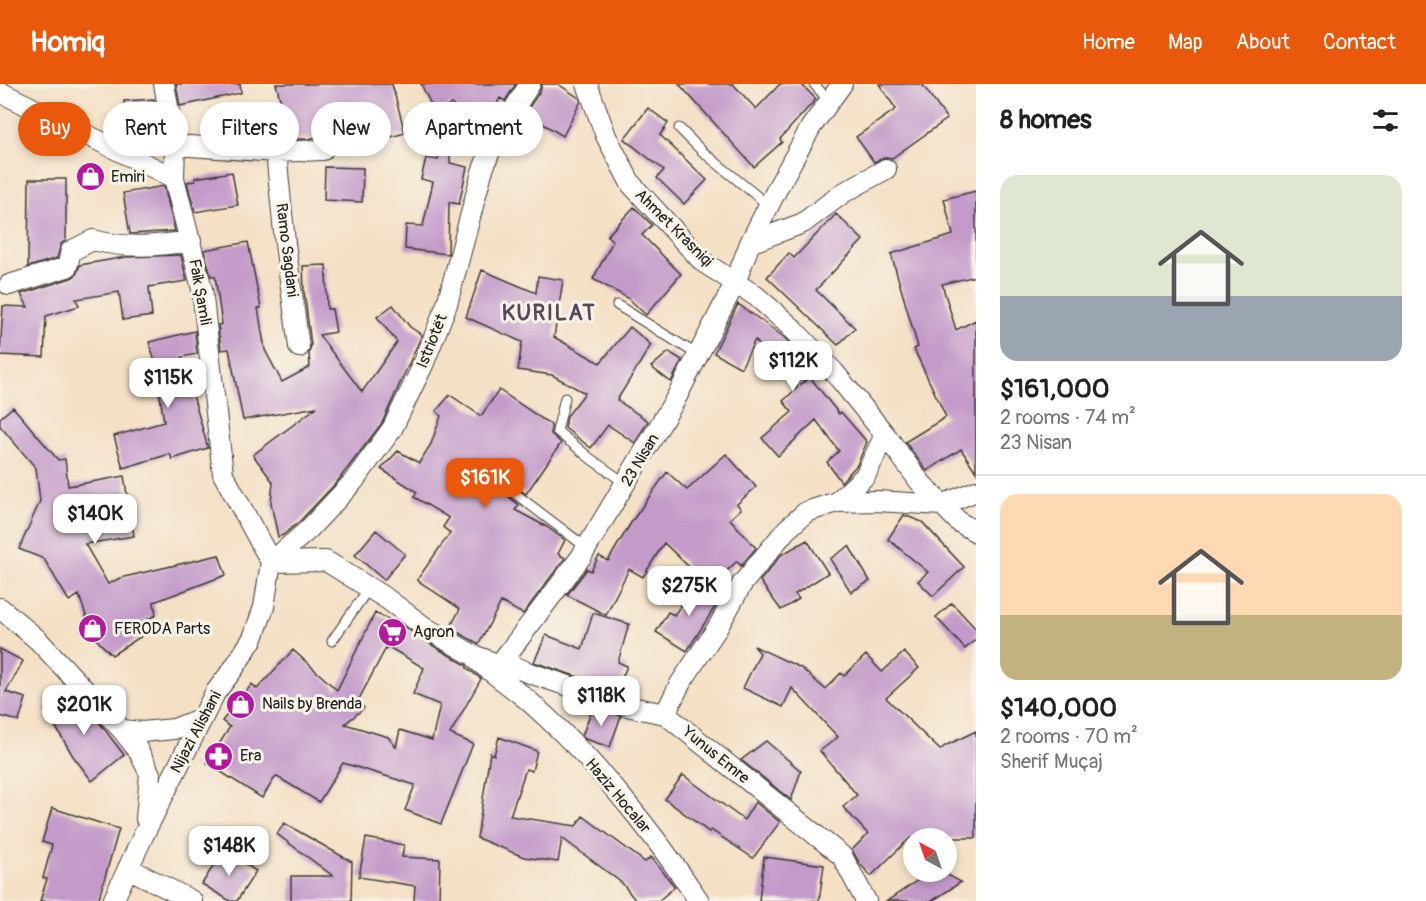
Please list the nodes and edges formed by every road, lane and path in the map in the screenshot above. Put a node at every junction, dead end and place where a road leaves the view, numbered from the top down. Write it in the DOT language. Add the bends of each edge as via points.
graph roads {
  1 [pos="164,84"];
  2 [pos="530,84"];
  3 [pos="587,84"];
  4 [pos="814,84"];
  5 [pos="842,84"];
  6 [pos="0,92"];
  7 [pos="167,102"];
  8 [pos="829,102"];
  9 [pos="679,128"];
  10 [pos="175,156"];
  11 [pos="276,156"];
  12 [pos="886,169"];
  13 [pos="174,178"];
  14 [pos="769,206"];
  15 [pos="191,241"];
  16 [pos="750,243"];
  17 [pos="735,283"];
  18 [pos="9,285"];
  19 [pos="617,305"];
  20 [pos="299,347"];
  21 [pos="699,354"];
  22 [pos="565,398"];
  23 [pos="885,435"];
  24 [pos="625,483"];
  25 [pos="976,491"];
  26 [pos="513,492"];
  27 [pos="837,502"];
  28 [pos="942,505"];
  29 [pos="976,532"];
  30 [pos="587,548"];
  31 [pos="271,562"];
  32 [pos="369,588"];
  33 [pos="0,608"];
  34 [pos="332,641"];
  35 [pos="471,654"];
  36 [pos="502,661"];
  37 [pos="665,714"];
  38 [pos="202,718"];
  39 [pos="122,730"];
  40 [pos="144,834"];
  41 [pos="128,868"];
  42 [pos="113,901"];
  43 [pos="192,901"];
  44 [pos="699,901"];
  45 [pos="866,901"];
  1 -- 7 [label="street, Faik Şamli"];
  2 -- 31 [label="street, Istriotët" via="495,138 482,172 447,304 392,429 353,482"];
  3 -- 17 [label="street, Ahmet Krasniqi" via="606,136 631,184 703,262"];
  4 -- 8 [label="lane"];
  5 -- 8 [label="street, 23 Nisan"];
  6 -- 13 [label="street"];
  8 -- 14 [label="street, 23 Nisan" via="811,127"];
  9 -- 14 [label="lane"];
  10 -- 13 [label="street, Faik Şamli"];
  11 -- 20 [label="street, Ramo Sagdani"];
  12 -- 16 [label="street" via="843,193 803,223"];
  13 -- 15 [label="street, Faik Şamli"];
  14 -- 16 [label="street, 23 Nisan"];
  15 -- 18 [label="street" via="153,247 93,240 71,251 67,267"];
  15 -- 31 [label="street, Faik Şamli" via="202,289 223,474"];
  16 -- 17 [label="street, 23 Nisan"];
  17 -- 21 [label="street, 23 Nisan"];
  17 -- 23 [label="street, Ahmet Krasniqi" via="790,326"];
  19 -- 21 [label="lane"];
  21 -- 24 [label="street, 23 Nisan"];
  22 -- 24 [label="lane" via="557,431"];
  23 -- 27 [label="street" via="865,476"];
  23 -- 28 [label="street, Ahmet Krasniqi"];
  24 -- 30 [label="street, 23 Nisan"];
  25 -- 28 [label="street"];
  26 -- 30 [label="lane"];
  27 -- 28 [label="street"];
  27 -- 37 [label="street" via="806,512 742,584"];
  28 -- 29 [label="street, Ahmet Krasniqi"];
  30 -- 36 [label="street, 23 Nisan"];
  31 -- 32 [label="street, Yunus Emre" via="326,561"];
  31 -- 38 [label="street, Nijazi Alishani" via="264,607 253,638"];
  32 -- 34 [label="lane"];
  32 -- 35 [label="street, Yunus Emre"];
  33 -- 39 [label="street" via="38,640"];
  35 -- 36 [label="street, Yunus Emre" via="497,664"];
  35 -- 44 [label="street, Haziz Hocalar" via="577,747 642,822"];
  36 -- 37 [label="street, Yunus Emre" via="631,707"];
  37 -- 45 [label="street, Yunus Emre" via="842,856"];
  38 -- 39 [label="street" via="174,729"];
  38 -- 40 [label="street, Nijazi Alishani"];
  39 -- 40 [label="street" via="150,774"];
  40 -- 41 [label="street, Nijazi Alishani"];
  41 -- 42 [label="street, Nijazi Alishani"];
  41 -- 43 [label="street"];
}
